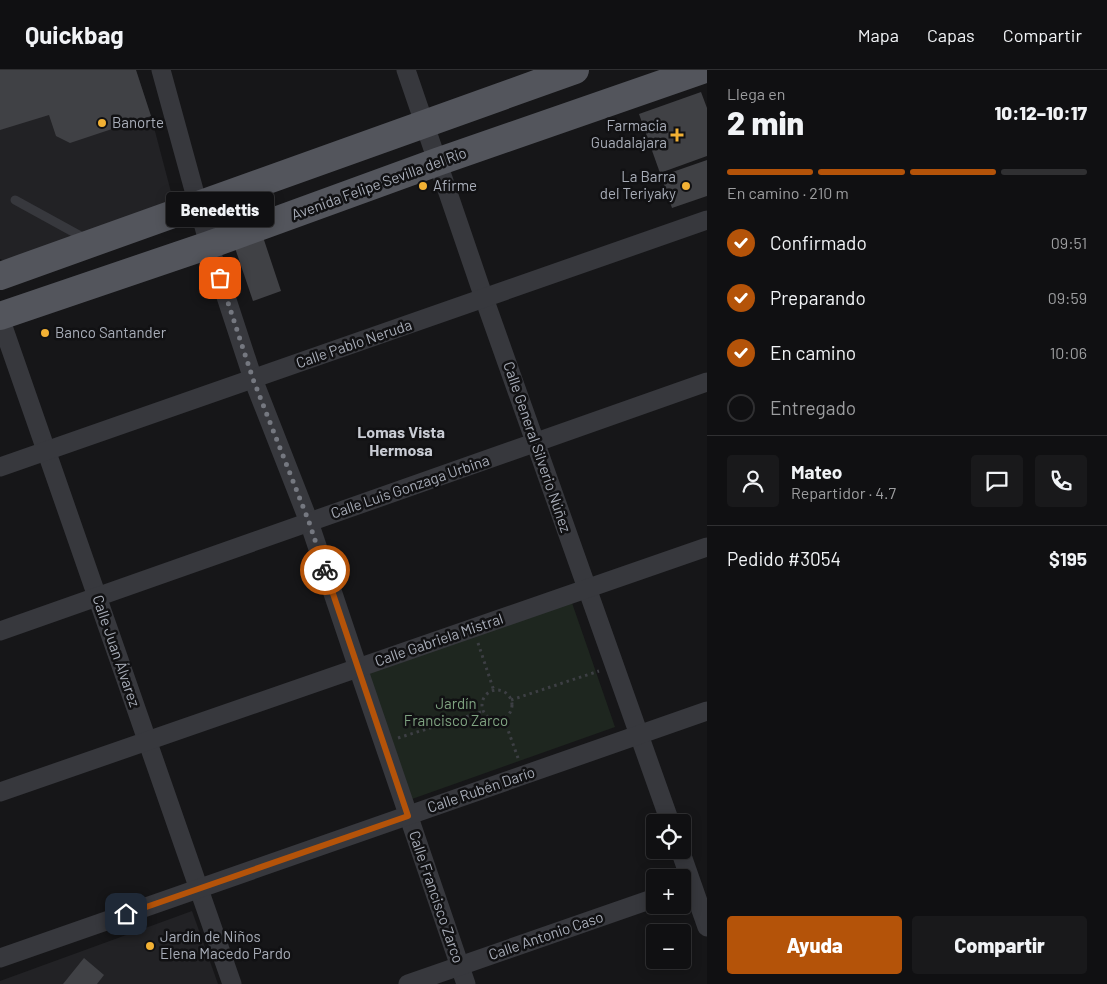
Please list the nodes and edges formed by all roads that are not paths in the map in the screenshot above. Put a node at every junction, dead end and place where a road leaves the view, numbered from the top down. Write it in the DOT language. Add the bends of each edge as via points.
graph roads {
  1 [pos="161,70"];
  2 [pos="406,70"];
  3 [pos="575,70"];
  4 [pos="702,70"];
  5 [pos="424,124"];
  6 [pos="437,162"];
  7 [pos="15,200"];
  8 [pos="198,205"];
  9 [pos="707,220"];
  10 [pos="93,242"];
  11 [pos="209,245"];
  12 [pos="0,276"];
  13 [pos="484,298"];
  14 [pos="0,317"];
  15 [pos="253,379"];
  16 [pos="707,382"];
  17 [pos="536,443"];
  18 [pos="46,451"];
  19 [pos="0,467"];
  20 [pos="309,522"];
  21 [pos="707,548"];
  22 [pos="587,589"];
  23 [pos="97,597"];
  24 [pos="0,631"];
  25 [pos="358,668"];
  26 [pos="707,711"];
  27 [pos="639,735"];
  28 [pos="147,741"];
  29 [pos="0,792"];
  30 [pos="667,814"];
  31 [pos="408,816"];
  32 [pos="684,859"];
  33 [pos="694,885"];
  34 [pos="199,889"];
  35 [pos="646,901"];
  36 [pos="707,927"];
  37 [pos="0,958"];
  38 [pos="460,966"];
  39 [pos="232,984"];
  40 [pos="408,984"];
  41 [pos="466,984"];
  1 -- 8 [label="street, Calle Francisco Zarco"];
  2 -- 5 [label="street, Calle General Silverio Núñez"];
  3 -- 5 [label="main road"];
  4 -- 6 [label="main road, Avenida Felipe Sevilla del Río"];
  5 -- 6 [label="street, Calle General Silverio Núñez"];
  5 -- 8 [label="main road"];
  6 -- 11 [label="main road, Avenida Felipe Sevilla del Río"];
  6 -- 13 [label="street, Calle General Silverio Núñez"];
  7 -- 10 [label="lane"];
  8 -- 10 [label="main road"];
  8 -- 11 [label="street, Calle Francisco Zarco"];
  9 -- 13 [label="street, Calle Pablo Neruda"];
  10 -- 12 [label="main road"];
  11 -- 14 [label="main road, Avenida Felipe Sevilla del Río"];
  11 -- 15 [label="street, Calle Francisco Zarco"];
  13 -- 15 [label="street, Calle Pablo Neruda"];
  13 -- 17 [label="street, Calle General Silverio Núñez"];
  14 -- 18 [label="street, Calle Juan Álvarez"];
  15 -- 18 [label="street, Calle Pablo Neruda"];
  15 -- 20 [label="street, Calle Francisco Zarco"];
  16 -- 17 [label="street, Calle Luis Gonzaga Urbina"];
  17 -- 20 [label="street, Calle Luis Gonzaga Urbina"];
  17 -- 22 [label="street, Calle General Silverio Núñez"];
  18 -- 19 [label="street, Calle Pablo Neruda"];
  18 -- 23 [label="street, Calle Juan Álvarez"];
  20 -- 23 [label="street, Calle Luis Gonzaga Urbina"];
  20 -- 25 [label="street, Calle Francisco Zarco"];
  21 -- 22 [label="street, Calle Gabriela Mistral"];
  22 -- 25 [label="street, Calle Gabriela Mistral"];
  22 -- 27 [label="street, Calle General Silverio Núñez"];
  23 -- 24 [label="street, Calle Luis Gonzaga Urbina"];
  23 -- 28 [label="street, Calle Juan Álvarez"];
  25 -- 28 [label="street, Calle Gabriela Mistral"];
  25 -- 31 [label="street, Calle Francisco Zarco"];
  26 -- 27 [label="street, Calle Rubén Darío"];
  27 -- 30 [label="street, Calle General Silverio Núñez"];
  27 -- 31 [label="street, Calle Rubén Darío"];
  28 -- 29 [label="street, Calle Gabriela Mistral"];
  28 -- 34 [label="street, Calle Juan Álvarez"];
  31 -- 34 [label="street, Calle Rubén Darío"];
  31 -- 38 [label="street, Calle Francisco Zarco"];
  32 -- 33 [label="street"];
  33 -- 36 [label="street"];
  34 -- 37 [label="street, Calle Rubén Darío"];
  34 -- 39 [label="street, Calle Juan Álvarez"];
  35 -- 38 [label="street, Calle Antonio Caso"];
  38 -- 40 [label="street, Calle Antonio Caso"];
  38 -- 41 [label="street, Calle Francisco Zarco"];
}
